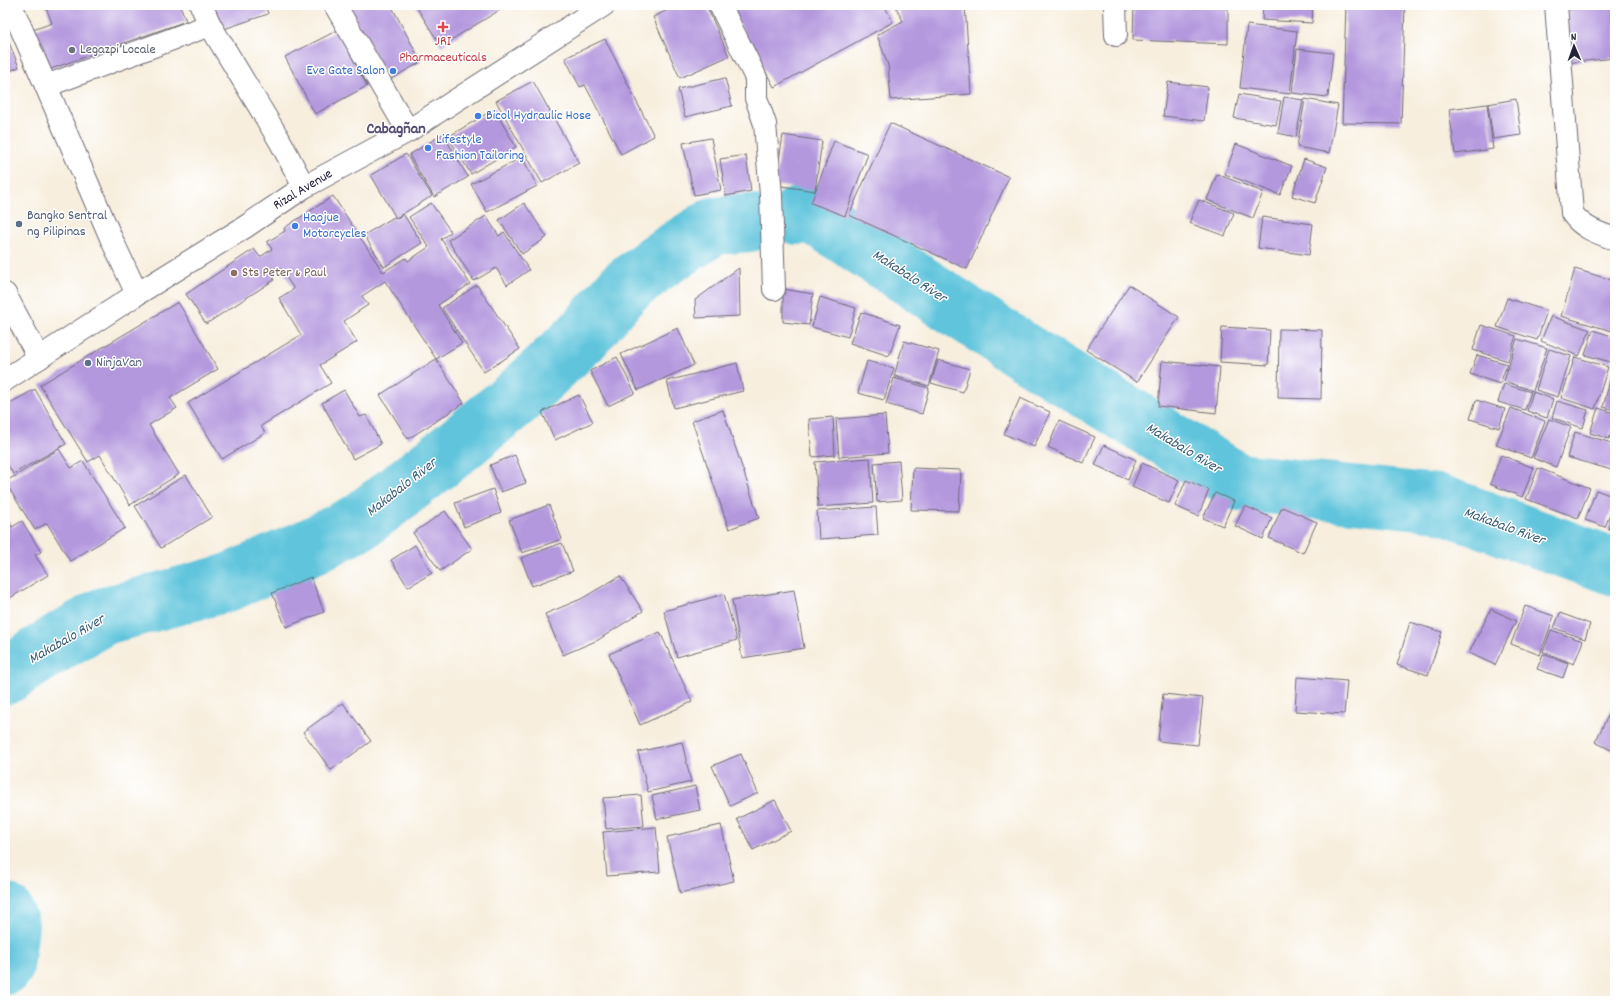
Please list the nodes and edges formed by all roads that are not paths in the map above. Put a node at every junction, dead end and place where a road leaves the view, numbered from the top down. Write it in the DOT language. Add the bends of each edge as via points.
graph roads {
  1 [pos="11,5"];
  2 [pos="201,5"];
  3 [pos="335,5"];
  4 [pos="604,5"];
  5 [pos="720,5"];
  6 [pos="1115,5"];
  7 [pos="1556,5"];
  8 [pos="210,25"];
  9 [pos="1116,35"];
  10 [pos="46,86"];
  11 [pos="408,131"];
  12 [pos="304,187"];
  13 [pos="1615,239"];
  14 [pos="774,289"];
  15 [pos="5,294"];
  16 [pos="137,294"];
  17 [pos="39,358"];
  18 [pos="5,380"];
  1 -- 10 [label="street"];
  2 -- 8 [label="street"];
  3 -- 11 [label="street"];
  4 -- 11 [label="street, Rizal Avenue"];
  5 -- 14 [label="street" via="756,78 756,98 764,124 771,195"];
  6 -- 9 [label="street"];
  7 -- 13 [label="street" via="1572,213 1578,222 1589,229"];
  8 -- 10 [label="street"];
  8 -- 12 [label="street"];
  10 -- 16 [label="street"];
  11 -- 12 [label="street, Rizal Avenue"];
  12 -- 16 [label="street, Rizal Avenue"];
  15 -- 17 [label="street"];
  16 -- 17 [label="street, Rizal Avenue"];
  17 -- 18 [label="street, Rizal Avenue"];
}
